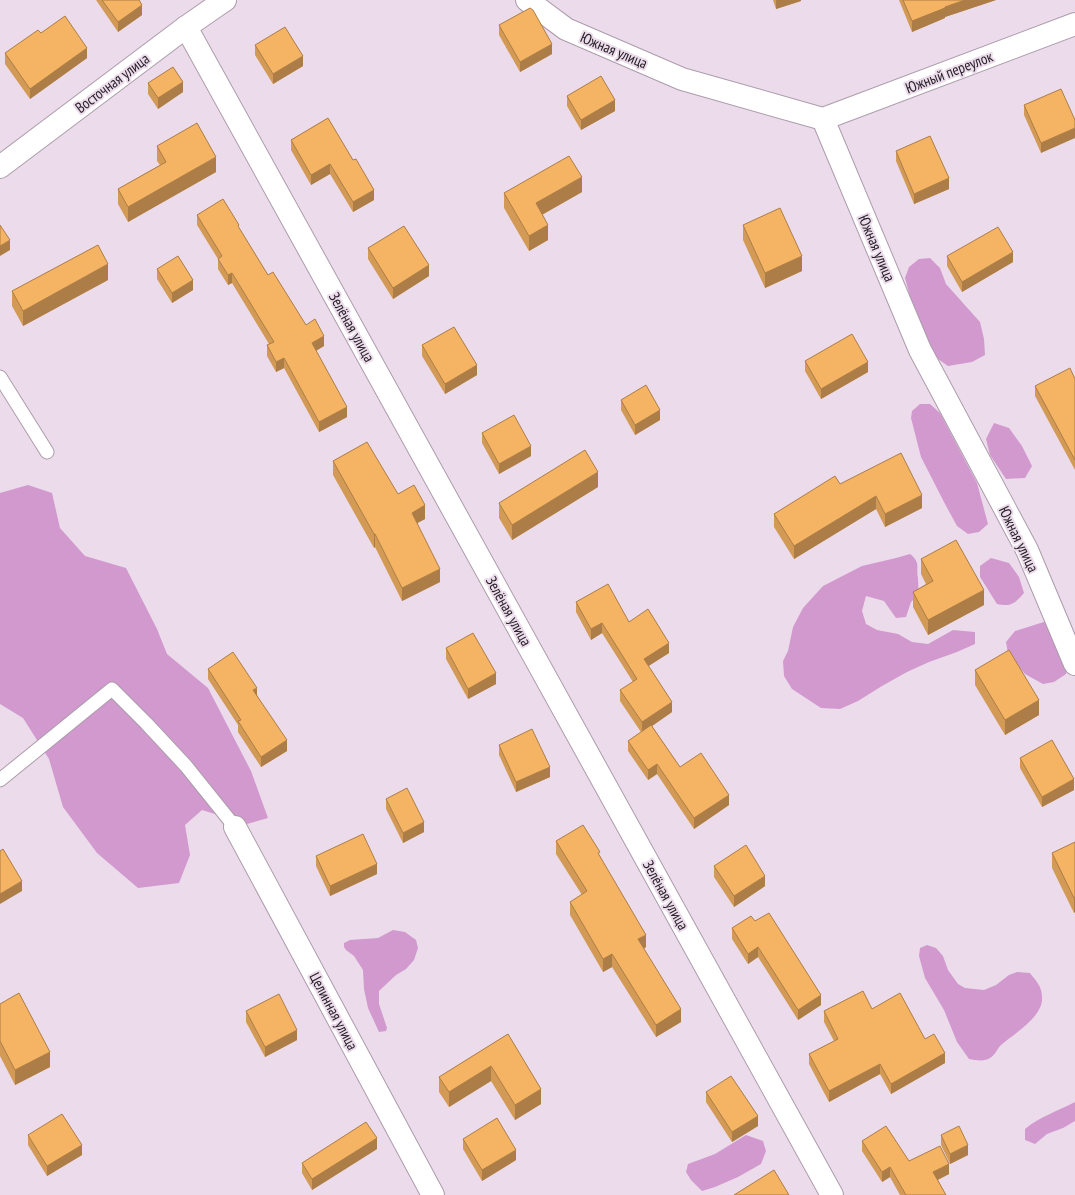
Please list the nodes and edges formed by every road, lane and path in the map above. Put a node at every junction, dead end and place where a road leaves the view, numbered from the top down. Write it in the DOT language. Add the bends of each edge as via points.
graph roads {
  1 [pos="225,0"];
  2 [pos="527,0"];
  3 [pos="1075,24"];
  4 [pos="186,27"];
  5 [pos="823,119"];
  6 [pos="0,167"];
  7 [pos="0,377"];
  8 [pos="47,452"];
  9 [pos="1075,664"];
  10 [pos="0,780"];
  11 [pos="235,827"];
  12 [pos="433,1195"];
  13 [pos="832,1195"];
  1 -- 4 [label="street, Восточная улица"];
  2 -- 5 [label="street, Южная улица" via="566,29 682,79"];
  3 -- 5 [label="street, Южный переулок"];
  4 -- 6 [label="street, Восточная улица"];
  4 -- 13 [label="street, Зелёная улица"];
  5 -- 9 [label="street, Южная улица" via="920,350 1027,550"];
  7 -- 8 [label="lane"];
  10 -- 11 [label="lane" via="112,689 186,766"];
  11 -- 12 [label="street, Целинная улица"];
}
